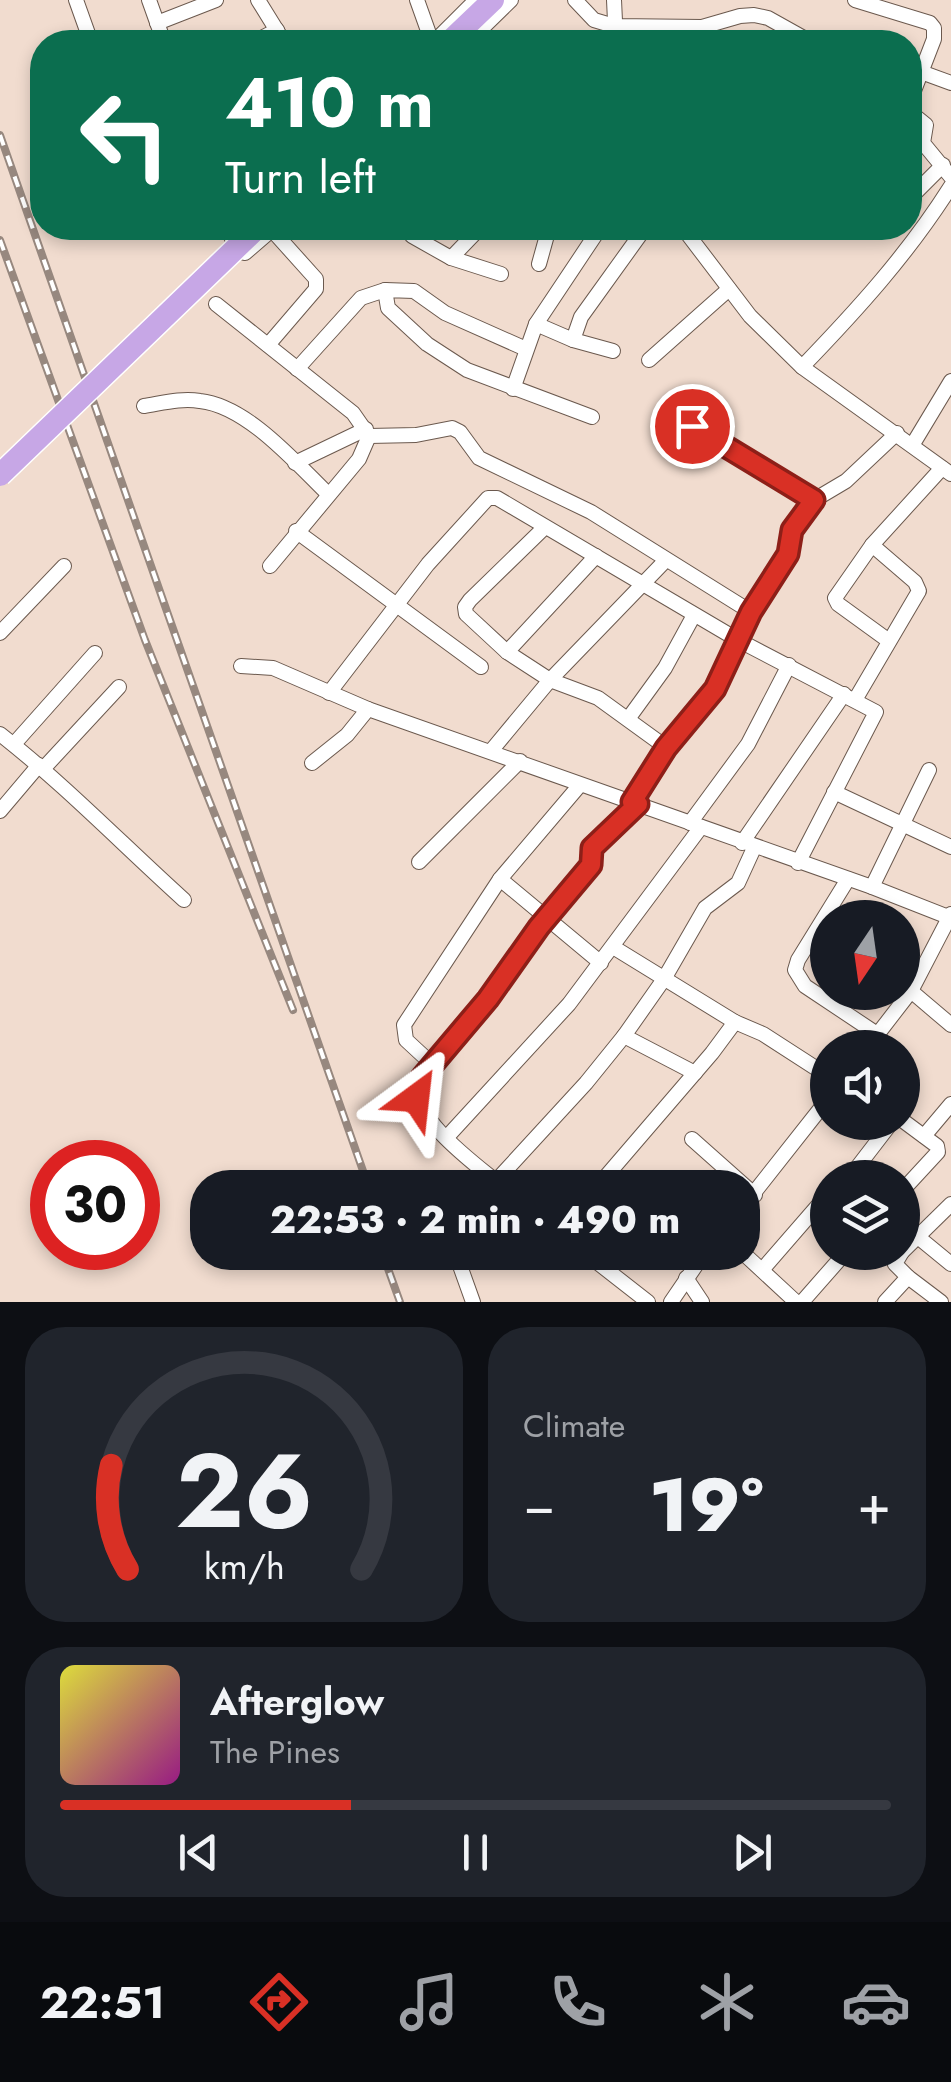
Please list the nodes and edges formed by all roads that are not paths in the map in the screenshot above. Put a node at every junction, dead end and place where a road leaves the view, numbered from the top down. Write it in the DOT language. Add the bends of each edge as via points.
graph roads {
  1 [pos="76,0"];
  2 [pos="149,0"];
  3 [pos="216,0"];
  4 [pos="258,0"];
  5 [pos="417,0"];
  6 [pos="476,0"];
  7 [pos="493,0"];
  8 [pos="512,0"];
  9 [pos="574,0"];
  10 [pos="614,0"];
  11 [pos="855,0"];
  12 [pos="157,22"];
  13 [pos="614,26"];
  14 [pos="87,30"];
  15 [pos="160,30"];
  16 [pos="276,30"];
  17 [pos="428,30"];
  18 [pos="445,30"];
  19 [pos="462,30"];
  20 [pos="481,30"];
  21 [pos="614,30"];
  22 [pos="790,30"];
  23 [pos="922,69"];
  24 [pos="922,72"];
  25 [pos="951,83"];
  26 [pos="922,141"];
  27 [pos="947,171"];
  28 [pos="951,186"];
  29 [pos="922,189"];
  30 [pos="922,233"];
  31 [pos="232,240"];
  32 [pos="255,240"];
  33 [pos="257,240"];
  34 [pos="280,240"];
  35 [pos="419,240"];
  36 [pos="468,240"];
  37 [pos="545,240"];
  38 [pos="592,240"];
  39 [pos="637,240"];
  40 [pos="692,240"];
  41 [pos="917,240"];
  42 [pos="451,258"];
  43 [pos="538,264"];
  44 [pos="500,274"];
  45 [pos="729,288"];
  46 [pos="385,290"];
  47 [pos="216,304"];
  48 [pos="536,324"];
  49 [pos="573,340"];
  50 [pos="268,345"];
  51 [pos="526,349"];
  52 [pos="613,351"];
  53 [pos="649,360"];
  54 [pos="802,367"];
  55 [pos="297,368"];
  56 [pos="951,381"];
  57 [pos="513,389"];
  58 [pos="144,406"];
  59 [pos="592,417"];
  60 [pos="692,426"];
  61 [pos="368,433"];
  62 [pos="897,433"];
  63 [pos="914,444"];
  64 [pos="295,463"];
  65 [pos="947,471"];
  66 [pos="0,475"];
  67 [pos="328,494"];
  68 [pos="814,500"];
  69 [pos="544,528"];
  70 [pos="296,531"];
  71 [pos="872,545"];
  72 [pos="596,556"];
  73 [pos="666,560"];
  74 [pos="64,566"];
  75 [pos="270,566"];
  76 [pos="644,583"];
  77 [pos="397,606"];
  78 [pos="751,612"];
  79 [pos="694,615"];
  80 [pos="0,633"];
  81 [pos="738,640"];
  82 [pos="889,641"];
  83 [pos="508,652"];
  84 [pos="95,653"];
  85 [pos="241,666"];
  86 [pos="790,666"];
  87 [pos="481,667"];
  88 [pos="550,680"];
  89 [pos="120,687"];
  90 [pos="329,692"];
  91 [pos="849,697"];
  92 [pos="368,708"];
  93 [pos="628,719"];
  94 [pos="0,734"];
  95 [pos="14,744"];
  96 [pos="666,748"];
  97 [pos="491,751"];
  98 [pos="520,761"];
  99 [pos="312,762"];
  100 [pos="41,767"];
  101 [pos="929,770"];
  102 [pos="579,786"];
  103 [pos="834,792"];
  104 [pos="635,803"];
  105 [pos="0,811"];
  106 [pos="901,824"];
  107 [pos="695,825"];
  108 [pos="748,846"];
  109 [pos="951,847"];
  110 [pos="419,862"];
  111 [pos="798,863"];
  112 [pos="500,879"];
  113 [pos="848,879"];
  114 [pos="872,887"];
  115 [pos="184,900"];
  116 [pos="951,916"];
  117 [pos="547,917"];
  118 [pos="614,946"];
  119 [pos="602,963"];
  120 [pos="920,974"];
  121 [pos="664,979"];
  122 [pos="920,999"];
  123 [pos="896,1010"];
  124 [pos="735,1022"];
  125 [pos="951,1025"];
  126 [pos="871,1030"];
  127 [pos="880,1030"];
  128 [pos="624,1036"];
  129 [pos="810,1064"];
  130 [pos="432,1065"];
  131 [pos="695,1073"];
  132 [pos="950,1107"];
  133 [pos="810,1122"];
  134 [pos="920,1133"];
  135 [pos="924,1136"];
  136 [pos="447,1137"];
  137 [pos="692,1139"];
  138 [pos="484,1170"];
  139 [pos="512,1170"];
  140 [pos="611,1170"];
  141 [pos="726,1170"];
  142 [pos="920,1172"];
  143 [pos="760,1187"];
  144 [pos="951,1204"];
  145 [pos="810,1215"];
  146 [pos="920,1235"];
  147 [pos="920,1239"];
  148 [pos="951,1264"];
  149 [pos="462,1270"];
  150 [pos="605,1270"];
  151 [pos="692,1270"];
  152 [pos="762,1270"];
  153 [pos="829,1270"];
  154 [pos="901,1270"];
  155 [pos="908,1277"];
  156 [pos="686,1278"];
  157 [pos="640,1299"];
  158 [pos="889,1300"];
  159 [pos="473,1302"];
  160 [pos="671,1302"];
  161 [pos="702,1302"];
  162 [pos="799,1302"];
  163 [pos="940,1302"];
  1 -- 14 [label="street"];
  2 -- 12 [label="street"];
  3 -- 12 [label="street"];
  4 -- 16 [label="street"];
  5 -- 17 [label="street"];
  6 -- 18 [label="street"];
  7 -- 19 [label="main road"];
  8 -- 20 [label="street"];
  9 -- 13 [label="street" via="594,20"];
  10 -- 13 [label="street"];
  11 -- 23 [label="street" via="934,28"];
  12 -- 15 [label="street"];
  13 -- 21 [label="street"];
  13 -- 22 [label="street" via="702,27 754,16"];
  24 -- 25 [label="street"];
  26 -- 27 [label="street"];
  27 -- 29 [label="street"];
  28 -- 30 [label="street"];
  31 -- 33 [label="street" via="245,254"];
  32 -- 66 [label="main road, bridge"];
  34 -- 50 [label="street" via="316,278 316,289"];
  35 -- 42 [label="street"];
  36 -- 42 [label="street"];
  37 -- 43 [label="street"];
  38 -- 48 [label="street"];
  39 -- 49 [label="street" via="581,317"];
  40 -- 45 [label="street"];
  41 -- 54 [label="street"];
  42 -- 44 [label="street"];
  45 -- 53 [label="street"];
  45 -- 54 [label="street"];
  46 -- 51 [label="street" via="414,291"];
  46 -- 55 [label="street" via="361,298"];
  46 -- 57 [label="street" via="388,308 427,344"];
  47 -- 50 [label="street"];
  48 -- 49 [label="street"];
  48 -- 51 [label="street"];
  49 -- 52 [label="street"];
  50 -- 55 [label="street"];
  51 -- 57 [label="street"];
  54 -- 62 [label="street"];
  55 -- 61 [label="street"];
  56 -- 63 [label="street"];
  57 -- 59 [label="street"];
  58 -- 64 [label="street" via="181,400 225,407"];
  60 -- 68 [label="street"];
  61 -- 64 [label="street"];
  61 -- 67 [label="street" via="368,446"];
  61 -- 73 [label="street" via="452,428 480,458 577,504"];
  62 -- 63 [label="street"];
  62 -- 68 [label="street" via="846,481"];
  63 -- 65 [label="street"];
  64 -- 67 [label="street"];
  65 -- 71 [label="street"];
  67 -- 70 [label="street"];
  68 -- 78 [label="street"];
  69 -- 72 [label="street"];
  69 -- 77 [label="street" via="491,497"];
  69 -- 83 [label="street" via="465,607 469,619"];
  70 -- 75 [label="street"];
  70 -- 77 [label="street"];
  71 -- 82 [label="street" via="919,591"];
  71 -- 82 [label="street" via="836,602"];
  72 -- 76 [label="street"];
  72 -- 83 [label="street"];
  73 -- 76 [label="street"];
  73 -- 78 [label="street"];
  74 -- 80 [label="street"];
  76 -- 79 [label="street"];
  76 -- 88 [label="street"];
  77 -- 87 [label="street"];
  77 -- 90 [label="street"];
  78 -- 81 [label="street"];
  79 -- 81 [label="street"];
  79 -- 93 [label="street"];
  81 -- 86 [label="street"];
  81 -- 96 [label="street" via="715,689"];
  82 -- 91 [label="street"];
  83 -- 88 [label="street"];
  84 -- 95 [label="street"];
  85 -- 90 [label="street" via="273,668"];
  86 -- 91 [label="street"];
  86 -- 107 [label="street"];
  88 -- 93 [label="street" via="598,698"];
  88 -- 97 [label="street"];
  89 -- 100 [label="street"];
  90 -- 92 [label="street"];
  91 -- 103 [label="street" via="876,714"];
  91 -- 108 [label="street"];
  92 -- 97 [label="street"];
  92 -- 99 [label="street"];
  93 -- 96 [label="street"];
  94 -- 95 [label="street"];
  95 -- 100 [label="street"];
  96 -- 104 [label="street"];
  97 -- 98 [label="street"];
  98 -- 102 [label="street"];
  98 -- 110 [label="street"];
  100 -- 105 [label="street"];
  100 -- 115 [label="street"];
  101 -- 106 [label="street"];
  102 -- 104 [label="street"];
  102 -- 112 [label="street"];
  103 -- 106 [label="street"];
  103 -- 111 [label="street"];
  104 -- 107 [label="street"];
  104 -- 117 [label="street" via="592,848 591,865"];
  106 -- 109 [label="street"];
  106 -- 114 [label="street"];
  107 -- 108 [label="street"];
  107 -- 118 [label="street"];
  108 -- 111 [label="street"];
  108 -- 121 [label="street" via="738,883 705,908"];
  111 -- 113 [label="street"];
  112 -- 117 [label="street"];
  112 -- 130 [label="street" via="404,1025 406,1040"];
  113 -- 114 [label="street"];
  113 -- 126 [label="street" via="794,970 805,986"];
  114 -- 116 [label="street"];
  116 -- 120 [label="street"];
  117 -- 119 [label="street"];
  117 -- 130 [label="street"];
  118 -- 119 [label="street"];
  118 -- 121 [label="street"];
  119 -- 136 [label="street"];
  121 -- 124 [label="street"];
  121 -- 128 [label="street"];
  122 -- 125 [label="street"];
  123 -- 127 [label="street"];
  124 -- 129 [label="street"];
  124 -- 131 [label="street"];
  128 -- 131 [label="street"];
  128 -- 139 [label="street"];
  130 -- 136 [label="street" via="417,1084 416,1098"];
  131 -- 140 [label="street"];
  132 -- 135 [label="street"];
  133 -- 143 [label="street"];
  134 -- 135 [label="street"];
  135 -- 142 [label="street" via="938,1152"];
  136 -- 138 [label="street"];
  137 -- 141 [label="street"];
  144 -- 146 [label="street"];
  145 -- 152 [label="street"];
  147 -- 148 [label="street"];
  149 -- 159 [label="street"];
  150 -- 157 [label="street"];
  151 -- 156 [label="street"];
  152 -- 162 [label="street"];
  153 -- 162 [label="street"];
  154 -- 155 [label="street"];
  155 -- 158 [label="street"];
  155 -- 163 [label="street"];
  156 -- 160 [label="street"];
  156 -- 161 [label="street"];
}
